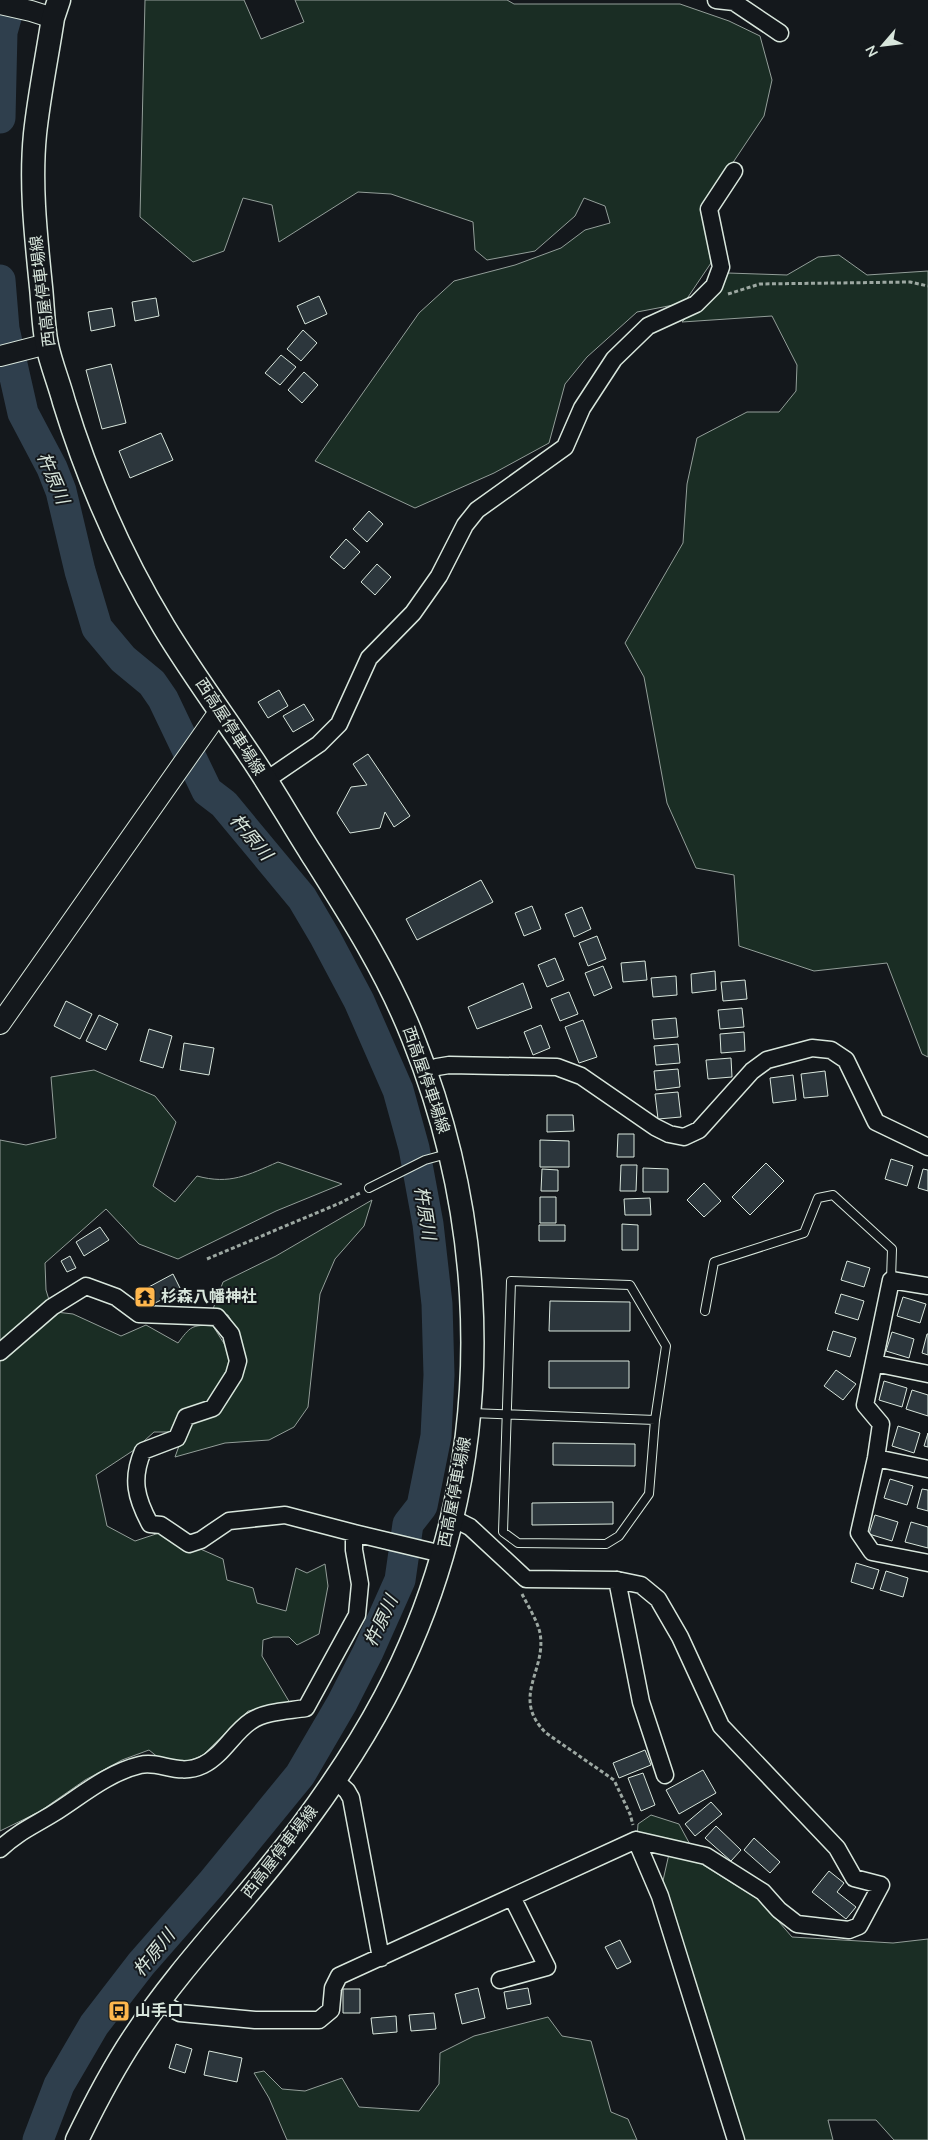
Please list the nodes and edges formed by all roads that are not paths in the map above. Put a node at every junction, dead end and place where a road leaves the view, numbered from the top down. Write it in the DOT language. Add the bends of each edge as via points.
graph roads {
  1 [pos="716,0"];
  2 [pos="0,4"];
  3 [pos="56,9"];
  4 [pos="780,33"];
  5 [pos="734,171"];
  6 [pos="47,344"];
  7 [pos="0,356"];
  8 [pos="219,712"];
  9 [pos="265,781"];
  10 [pos="0,1024"];
  11 [pos="425,1072"];
  12 [pos="928,1147"];
  13 [pos="450,1153"];
  14 [pos="369,1188"];
  15 [pos="891,1280"];
  16 [pos="928,1286"];
  17 [pos="705,1310"];
  18 [pos="0,1352"];
  19 [pos="874,1363"];
  20 [pos="928,1374"];
  21 [pos="469,1412"];
  22 [pos="506,1415"];
  23 [pos="655,1420"];
  24 [pos="876,1458"];
  25 [pos="928,1469"];
  26 [pos="452,1518"];
  27 [pos="354,1533"];
  28 [pos="442,1554"];
  29 [pos="928,1563"];
  30 [pos="616,1580"];
  31 [pos="665,1775"];
  32 [pos="335,1780"];
  33 [pos="636,1840"];
  34 [pos="0,1849"];
  35 [pos="512,1897"];
  36 [pos="381,1958"];
  37 [pos="500,1980"];
  38 [pos="160,2002"];
  39 [pos="77,2140"];
  40 [pos="736,2140"];
  1 -- 4 [label="street" via="734,2"];
  2 -- 3 [label="street" via="31,11"];
  3 -- 6 [label="main road, 西高屋停車場線" via="35,139 34,222"];
  5 -- 9 [label="street" via="709,209 721,267 714,286 696,304 648,326 614,360 582,408 565,447 477,510 418,606 368,658 339,724 319,744"];
  6 -- 7 [label="street"];
  6 -- 8 [label="main road, 西高屋停車場線" via="79,452 113,533 162,623"];
  8 -- 9 [label="main road, 西高屋停車場線"];
  8 -- 10 [label="street"];
  9 -- 11 [label="main road, 西高屋停車場線" via="370,946"];
  11 -- 12 [label="street" via="449,1065 557,1067 581,1076 655,1127 684,1137 699,1130 752,1071 766,1060 812,1048 831,1050 846,1060 876,1122"];
  11 -- 13 [label="main road, 西高屋停車場線"];
  13 -- 14 [label="lane" via="425,1160"];
  13 -- 21 [label="main road, 西高屋停車場線" via="471,1272 474,1352"];
  15 -- 16 [label="street"];
  15 -- 17 [label="lane" via="892,1249 832,1195 818,1198 804,1233 714,1262"];
  15 -- 19 [label="street"];
  18 -- 27 [label="street" via="52,1306 86,1286 116,1297 139,1314 217,1317 231,1334 238,1362 234,1375 213,1408 186,1417 177,1438 143,1451 137,1466 136,1485 141,1507 150,1524 161,1526 189,1544 230,1521 285,1515"];
  19 -- 20 [label="street"];
  19 -- 24 [label="street" via="865,1405 881,1424"];
  21 -- 22 [label="lane"];
  21 -- 26 [label="main road, 西高屋停車場線"];
  22 -- 23 [label="lane"];
  22 -- 23 [label="lane" via="503,1532 518,1543 606,1544 619,1536 649,1494"];
  22 -- 23 [label="lane" via="511,1281 521,1281 630,1285 666,1346"];
  24 -- 25 [label="street"];
  24 -- 29 [label="street" via="859,1533 872,1552"];
  26 -- 28 [label="main road, 西高屋停車場線"];
  26 -- 30 [label="street" via="470,1527 526,1579"];
  27 -- 28 [label="street"];
  27 -- 34 [label="street" via="360,1584 357,1615 306,1708 251,1720 205,1764 189,1770 142,1764 118,1773 15,1835"];
  28 -- 32 [label="main road, 西高屋停車場線" via="424,1613 395,1681"];
  30 -- 31 [label="street" via="641,1702"];
  30 -- 33 [label="street" via="641,1585 658,1600 680,1637 721,1726 837,1848 854,1878 881,1885 859,1926 849,1930 797,1924 763,1892 706,1856"];
  32 -- 36 [label="street" via="351,1798"];
  32 -- 38 [label="main road, 西高屋停車場線" via="301,1829"];
  33 -- 35 [label="street"];
  33 -- 40 [label="street" via="660,1896"];
  35 -- 36 [label="street"];
  35 -- 37 [label="street" via="547,1967"];
  36 -- 38 [label="street" via="339,1976 333,1988 331,2010 319,2020 255,2020 180,2013"];
  38 -- 39 [label="main road, 西高屋停車場線" via="101,2091"];
}
